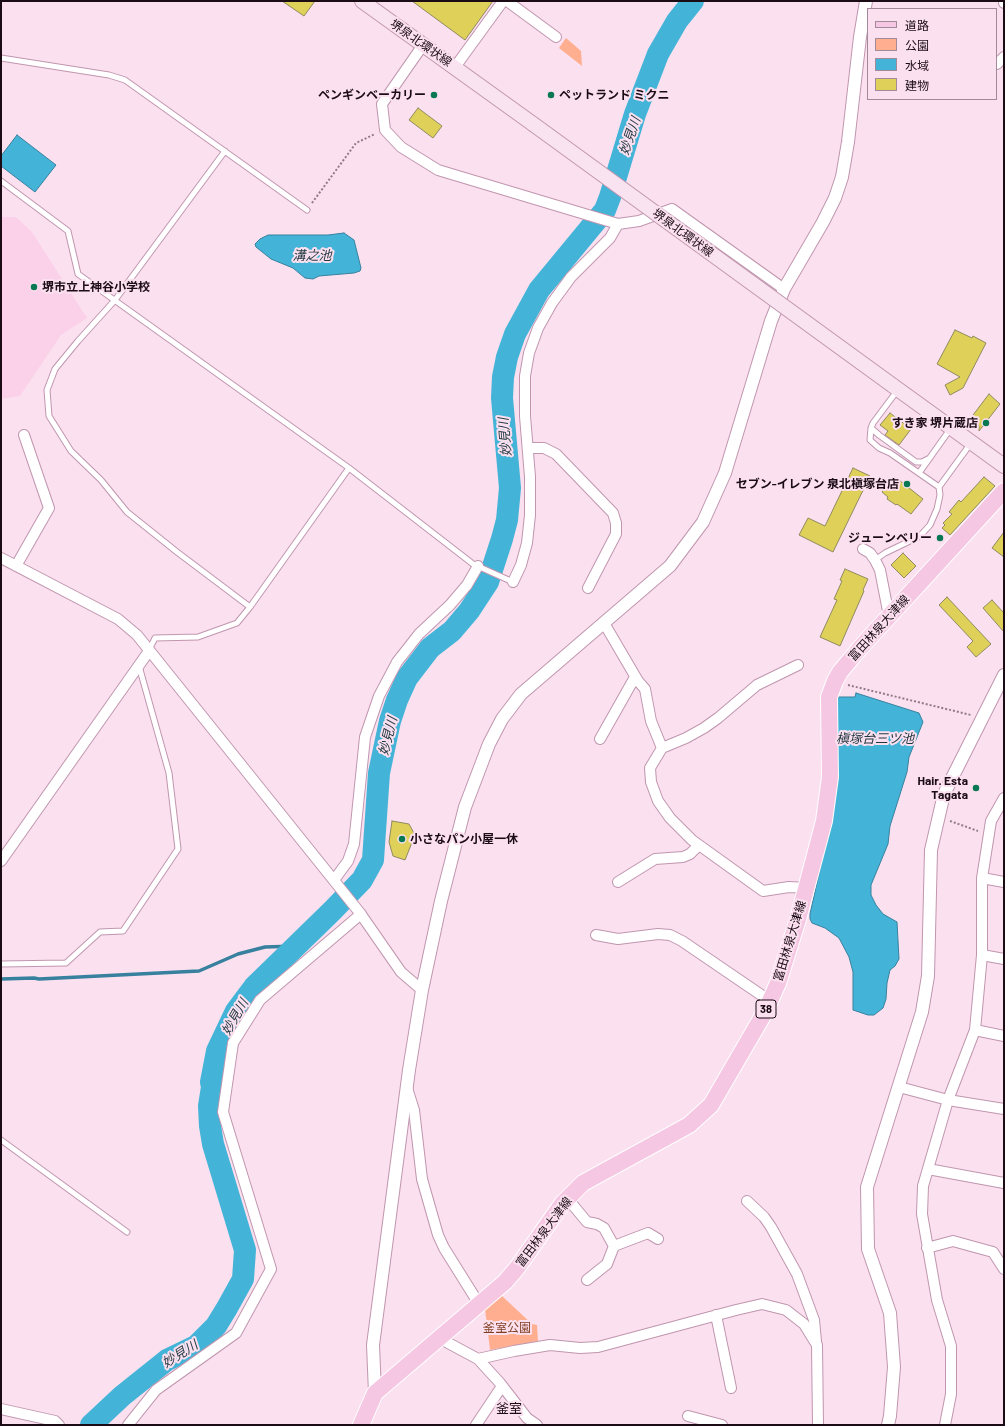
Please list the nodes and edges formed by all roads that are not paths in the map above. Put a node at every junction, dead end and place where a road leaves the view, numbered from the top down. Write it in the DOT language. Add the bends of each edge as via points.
graph roads {
  1 [pos="362,1"];
  2 [pos="503,1"];
  3 [pos="507,1"];
  4 [pos="866,1"];
  5 [pos="556,37"];
  6 [pos="423,45"];
  7 [pos="1,58"];
  8 [pos="455,67"];
  9 [pos="225,151"];
  10 [pos="1,181"];
  11 [pos="307,210"];
  12 [pos="618,224"];
  13 [pos="784,288"];
  14 [pos="115,300"];
  15 [pos="895,387"];
  16 [pos="871,428"];
  17 [pos="952,428"];
  18 [pos="24,435"];
  19 [pos="972,442"];
  20 [pos="528,448"];
  21 [pos="930,458"];
  22 [pos="1004,466"];
  23 [pos="349,468"];
  24 [pos="919,473"];
  25 [pos="939,487"];
  26 [pos="1004,491"];
  27 [pos="863,549"];
  28 [pos="1,558"];
  29 [pos="875,560"];
  30 [pos="16,566"];
  31 [pos="478,566"];
  32 [pos="513,582"];
  33 [pos="588,588"];
  34 [pos="250,607"];
  35 [pos="889,616"];
  36 [pos="604,623"];
  37 [pos="148,651"];
  38 [pos="138,665"];
  39 [pos="798,665"];
  40 [pos="1004,675"];
  41 [pos="635,677"];
  42 [pos="600,739"];
  43 [pos="662,748"];
  44 [pos="1004,798"];
  45 [pos="699,845"];
  46 [pos="1,861"];
  47 [pos="982,878"];
  48 [pos="334,881"];
  49 [pos="618,882"];
  50 [pos="1004,882"];
  51 [pos="806,888"];
  52 [pos="361,913"];
  53 [pos="596,935"];
  54 [pos="982,955"];
  55 [pos="1004,960"];
  56 [pos="1,964"];
  57 [pos="422,990"];
  58 [pos="770,1001"];
  59 [pos="975,1030"];
  60 [pos="1004,1036"];
  61 [pos="899,1087"];
  62 [pos="407,1088"];
  63 [pos="948,1100"];
  64 [pos="1004,1109"];
  65 [pos="1,1140"];
  66 [pos="928,1169"];
  67 [pos="1004,1183"];
  68 [pos="567,1198"];
  69 [pos="747,1201"];
  70 [pos="127,1232"];
  71 [pos="658,1239"];
  72 [pos="614,1246"];
  73 [pos="927,1248"];
  74 [pos="1004,1269"];
  75 [pos="587,1280"];
  76 [pos="479,1304"];
  77 [pos="716,1315"];
  78 [pos="439,1338"];
  79 [pos="817,1345"];
  80 [pos="478,1359"];
  81 [pos="502,1386"];
  82 [pos="731,1388"];
  83 [pos="375,1393"];
  84 [pos="1,1409"];
  85 [pos="688,1416"];
  86 [pos="57,1423"];
  87 [pos="128,1425"];
  88 [pos="361,1425"];
  89 [pos="476,1425"];
  90 [pos="537,1425"];
  91 [pos="722,1425"];
  92 [pos="818,1425"];
  93 [pos="888,1425"];
  94 [pos="945,1425"];
  1 -- 6 [label="main road, 堺泉北環状線"];
  2 -- 8 [label="street"];
  3 -- 5 [label="street"];
  4 -- 13 [label="street" via="842,177 823,222"];
  6 -- 8 [label="main road, 堺泉北環状線"];
  6 -- 12 [label="street" via="382,104 385,130 401,147 438,170"];
  7 -- 9 [label="lane" via="109,75 125,80"];
  8 -- 15 [label="main road, 堺泉北環状線, bridge"];
  9 -- 11 [label="lane"];
  9 -- 14 [label="lane"];
  10 -- 14 [label="lane" via="68,231 78,274"];
  12 -- 13 [label="street" via="639,221 672,209"];
  12 -- 20 [label="street" via="610,238 571,277 552,302 538,328 529,353 525,376 524,416"];
  13 -- 36 [label="street" via="771,321 725,473 703,522 670,566"];
  14 -- 23 [label="lane"];
  14 -- 34 [label="lane" via="55,369 47,390 49,416 71,451 101,480 127,512"];
  15 -- 16 [label="lane"];
  15 -- 17 [label="main road, 堺泉北環状線"];
  16 -- 21 [label="lane" via="916,462"];
  16 -- 24 [label="lane" via="870,440"];
  17 -- 19 [label="main road, 堺泉北環状線"];
  17 -- 21 [label="lane"];
  18 -- 30 [label="street" via="49,508"];
  19 -- 22 [label="main road, 堺泉北環状線"];
  19 -- 25 [label="lane"];
  20 -- 32 [label="street" via="530,515 527,543"];
  20 -- 33 [label="street" via="544,448 556,454 613,513 616,534"];
  21 -- 24 [label="lane"];
  23 -- 31 [label="lane"];
  23 -- 34 [label="lane"];
  24 -- 25 [label="lane"];
  25 -- 29 [label="lane" via="939,502 930,525 920,536"];
  26 -- 35 [label="main road, 富田林泉大津線 / 38"];
  27 -- 29 [label="street"];
  28 -- 30 [label="street"];
  29 -- 35 [label="street" via="880,570"];
  30 -- 37 [label="street" via="118,619 137,635"];
  31 -- 32 [label="lane"];
  31 -- 48 [label="street" via="467,585 419,634 397,662 378,696 365,737 354,844 348,861"];
  34 -- 37 [label="lane" via="237,622 198,637 155,638"];
  35 -- 51 [label="main road, 富田林泉大津線 / 38" via="840,672 829,697 830,777 824,821"];
  36 -- 41 [label="street"];
  36 -- 57 [label="street" via="521,694 502,719 489,744 465,807"];
  37 -- 38 [label="street"];
  37 -- 48 [label="street"];
  38 -- 46 [label="street"];
  38 -- 56 [label="lane" via="169,773 178,849 123,931 100,932 66,962"];
  39 -- 43 [label="street" via="757,685 704,728"];
  40 -- 61 [label="street" via="944,794 931,850 928,976 922,1012"];
  41 -- 42 [label="street"];
  41 -- 43 [label="street" via="645,689 651,721"];
  43 -- 45 [label="street" via="650,768 651,782 658,801 670,818"];
  44 -- 47 [label="street" via="990,821"];
  45 -- 49 [label="street" via="683,857 655,859"];
  45 -- 51 [label="street" via="763,891 789,887"];
  47 -- 50 [label="street"];
  47 -- 54 [label="street"];
  48 -- 52 [label="street"];
  51 -- 58 [label="main road, 富田林泉大津線 / 38" via="778,983"];
  52 -- 57 [label="street" via="401,972"];
  52 -- 87 [label="street" via="260,1000 233,1043 224,1112 271,1269 236,1333 156,1390"];
  53 -- 58 [label="street" via="618,939 670,934"];
  54 -- 55 [label="street"];
  54 -- 59 [label="street"];
  57 -- 62 [label="street"];
  58 -- 68 [label="main road, 富田林泉大津線 / 38" via="711,1105 689,1125 583,1183"];
  59 -- 60 [label="street"];
  59 -- 63 [label="street"];
  61 -- 63 [label="street"];
  61 -- 93 [label="street" via="867,1187 868,1249 890,1313 894,1368"];
  62 -- 76 [label="street" via="414,1110 422,1179 438,1235"];
  62 -- 83 [label="street" via="373,1345"];
  63 -- 64 [label="street"];
  63 -- 66 [label="street"];
  65 -- 70 [label="lane"];
  66 -- 67 [label="street"];
  66 -- 73 [label="street" via="923,1186 922,1214"];
  68 -- 72 [label="street" via="587,1222 604,1228"];
  68 -- 76 [label="main road, 富田林泉大津線 / 38" via="517,1268"];
  69 -- 79 [label="street" via="771,1227 797,1274 814,1320"];
  71 -- 72 [label="street" via="648,1233"];
  72 -- 75 [label="street" via="607,1264"];
  73 -- 74 [label="street" via="953,1241 993,1252"];
  73 -- 94 [label="street" via="937,1300 951,1346 951,1394"];
  76 -- 78 [label="main road, 富田林泉大津線 / 38"];
  77 -- 79 [label="street" via="762,1304 786,1310 804,1324"];
  77 -- 80 [label="street" via="598,1347 550,1345"];
  77 -- 82 [label="street"];
  78 -- 80 [label="street"];
  78 -- 83 [label="main road, 富田林泉大津線 / 38"];
  79 -- 92 [label="street"];
  80 -- 81 [label="street"];
  81 -- 89 [label="street"];
  81 -- 90 [label="street" via="527,1418"];
  83 -- 88 [label="main road, 富田林泉大津線 / 38"];
  84 -- 86 [label="street"];
  85 -- 91 [label="street"];
}
